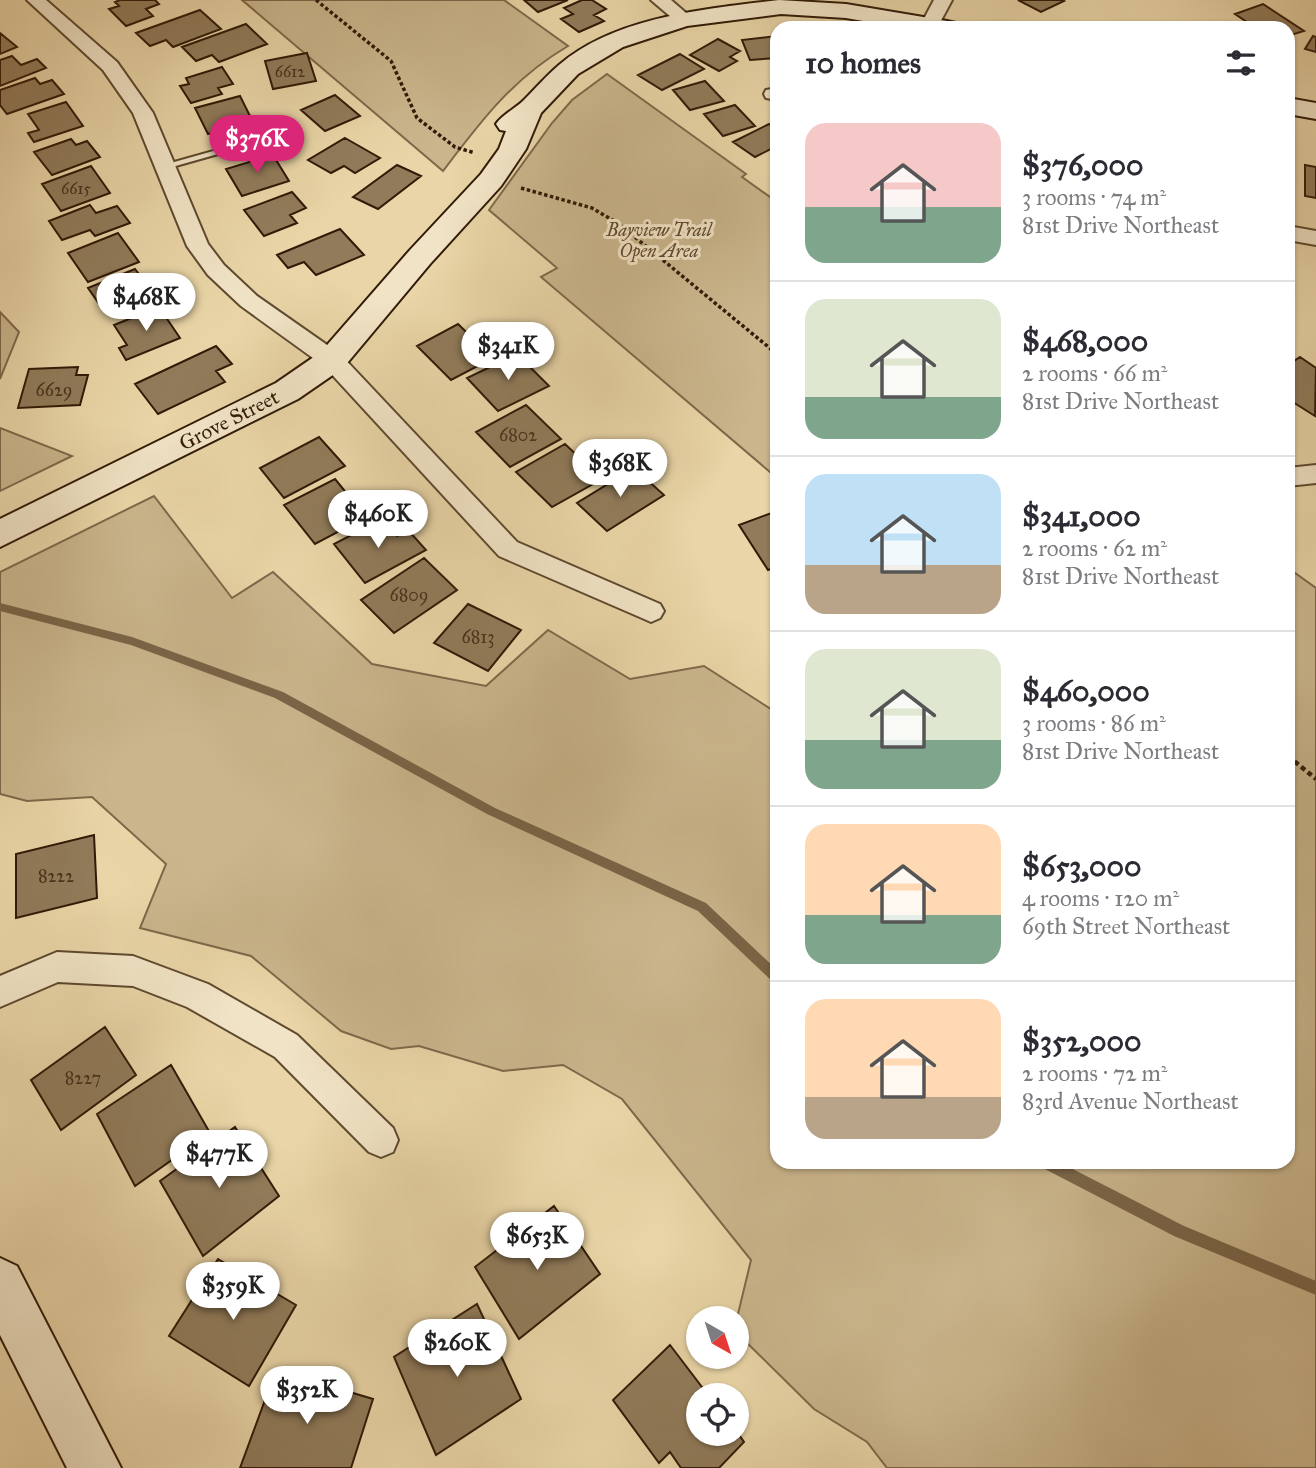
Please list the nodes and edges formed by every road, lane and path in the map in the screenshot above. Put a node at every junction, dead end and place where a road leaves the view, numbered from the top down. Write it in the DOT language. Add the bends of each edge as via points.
graph roads {
  1 [pos="316,0"];
  2 [pos="660,0"];
  3 [pos="943,0"];
  4 [pos="42,1"];
  5 [pos="684,19"];
  6 [pos="902,21"];
  7 [pos="937,21"];
  8 [pos="1295,107"];
  9 [pos="1316,111"];
  10 [pos="292,132"];
  11 [pos="470,152"];
  12 [pos="165,166"];
  13 [pos="516,187"];
  14 [pos="1295,234"];
  15 [pos="1316,238"];
  16 [pos="770,349"];
  17 [pos="332,360"];
  18 [pos="1316,474"];
  19 [pos="1295,476"];
  20 [pos="0,534"];
  21 [pos="651,611"];
  22 [pos="1295,762"];
  23 [pos="1316,779"];
  24 [pos="0,992"];
  25 [pos="381,1140"];
  26 [pos="0,1283"];
  27 [pos="95,1468"];
  1 -- 11 [label="path" via="391,61 417,118 455,147"];
  2 -- 5 [label="street"];
  3 -- 7 [label="street"];
  4 -- 12 [label="street" via="110,66 143,113"];
  5 -- 6 [label="street, Grove Street" via="781,7 846,11"];
  5 -- 17 [label="street, Grove Street" via="614,42 569,69 529,110 513,149 491,180"];
  8 -- 9 [label="street"];
  10 -- 12 [label="lane"];
  12 -- 17 [label="street" via="198,246 216,270 249,301"];
  13 -- 16 [label="path" via="592,208 619,224"];
  14 -- 15 [label="street"];
  17 -- 20 [label="street, Grove Street" via="287,391"];
  17 -- 21 [label="street" via="508,549"];
  18 -- 19 [label="street"];
  22 -- 23 [label="path"];
  24 -- 25 [label="street" via="57,967 133,971 197,995 286,1046"];
  26 -- 27 [label="street"];
}
